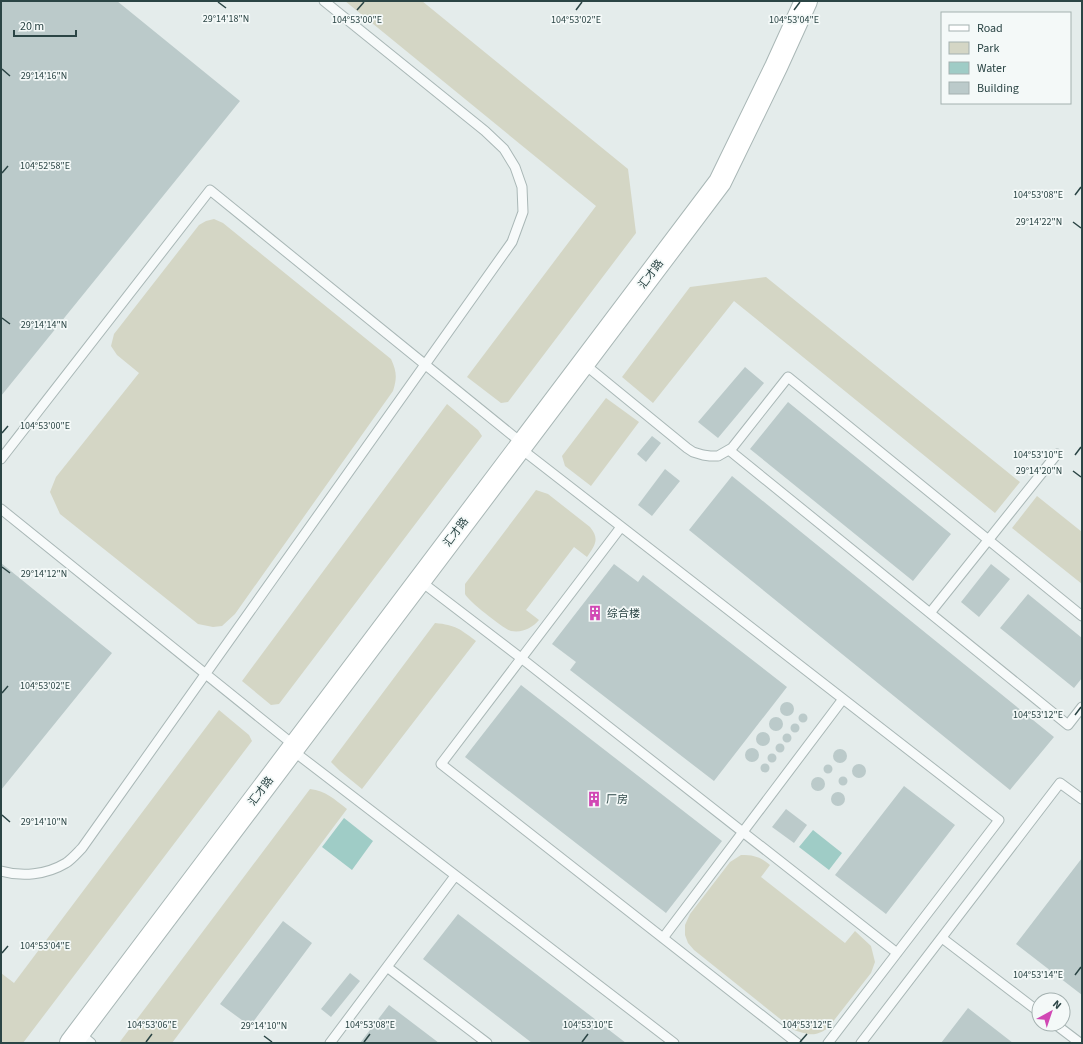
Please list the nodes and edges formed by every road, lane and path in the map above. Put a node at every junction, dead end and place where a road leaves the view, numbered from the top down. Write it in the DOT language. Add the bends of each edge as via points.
graph roads {
  1 [pos="324,1"];
  2 [pos="806,1"];
  3 [pos="583,363"];
  4 [pos="425,365"];
  5 [pos="521,446"];
  6 [pos="729,450"];
  7 [pos="1057,454"];
  8 [pos="1,459"];
  9 [pos="1,509"];
  10 [pos="621,527"];
  11 [pos="989,540"];
  12 [pos="419,580"];
  13 [pos="930,613"];
  14 [pos="1082,616"];
  15 [pos="521,658"];
  16 [pos="206,674"];
  17 [pos="843,699"];
  18 [pos="1082,707"];
  19 [pos="293,748"];
  20 [pos="1082,800"];
  21 [pos="743,832"];
  22 [pos="1,872"];
  23 [pos="455,876"];
  24 [pos="663,938"];
  25 [pos="942,938"];
  26 [pos="897,953"];
  27 [pos="387,967"];
  28 [pos="1031,1006"];
  29 [pos="1066,1032"];
  30 [pos="81,1040"];
  31 [pos="330,1043"];
  32 [pos="487,1043"];
  33 [pos="674,1043"];
  34 [pos="798,1043"];
  35 [pos="828,1043"];
  36 [pos="861,1043"];
  37 [pos="1080,1043"];
  1 -- 4 [label="lane" via="485,131 504,149 515,167 522,187 523,212 512,242"];
  2 -- 3 [label="main road, 汇才路" via="720,182"];
  3 -- 5 [label="main road, 汇才路"];
  3 -- 6 [label="lane" via="694,452 718,456"];
  4 -- 5 [label="lane"];
  4 -- 8 [label="lane" via="210,190"];
  4 -- 16 [label="lane"];
  5 -- 10 [label="lane"];
  5 -- 12 [label="main road, 汇才路"];
  6 -- 11 [label="lane" via="788,377"];
  6 -- 13 [label="lane"];
  7 -- 11 [label="lane"];
  9 -- 16 [label="lane"];
  10 -- 15 [label="lane"];
  10 -- 17 [label="lane"];
  11 -- 13 [label="lane"];
  11 -- 14 [label="lane"];
  12 -- 15 [label="lane"];
  12 -- 19 [label="main road, 汇才路"];
  13 -- 18 [label="lane" via="1068,725"];
  15 -- 21 [label="lane"];
  15 -- 24 [label="lane" via="441,764"];
  16 -- 19 [label="lane"];
  16 -- 22 [label="lane" via="79,852 54,869 26,875"];
  17 -- 21 [label="lane"];
  17 -- 26 [label="lane" via="1000,820"];
  19 -- 23 [label="lane"];
  19 -- 30 [label="main road, 汇才路"];
  20 -- 25 [label="lane" via="1060,783"];
  21 -- 24 [label="lane"];
  21 -- 26 [label="lane"];
  23 -- 27 [label="lane"];
  23 -- 33 [label="lane"];
  24 -- 34 [label="lane"];
  25 -- 28 [label="lane"];
  25 -- 36 [label="lane"];
  26 -- 35 [label="lane"];
  27 -- 31 [label="lane"];
  27 -- 32 [label="lane"];
  29 -- 37 [label="lane"];
}
